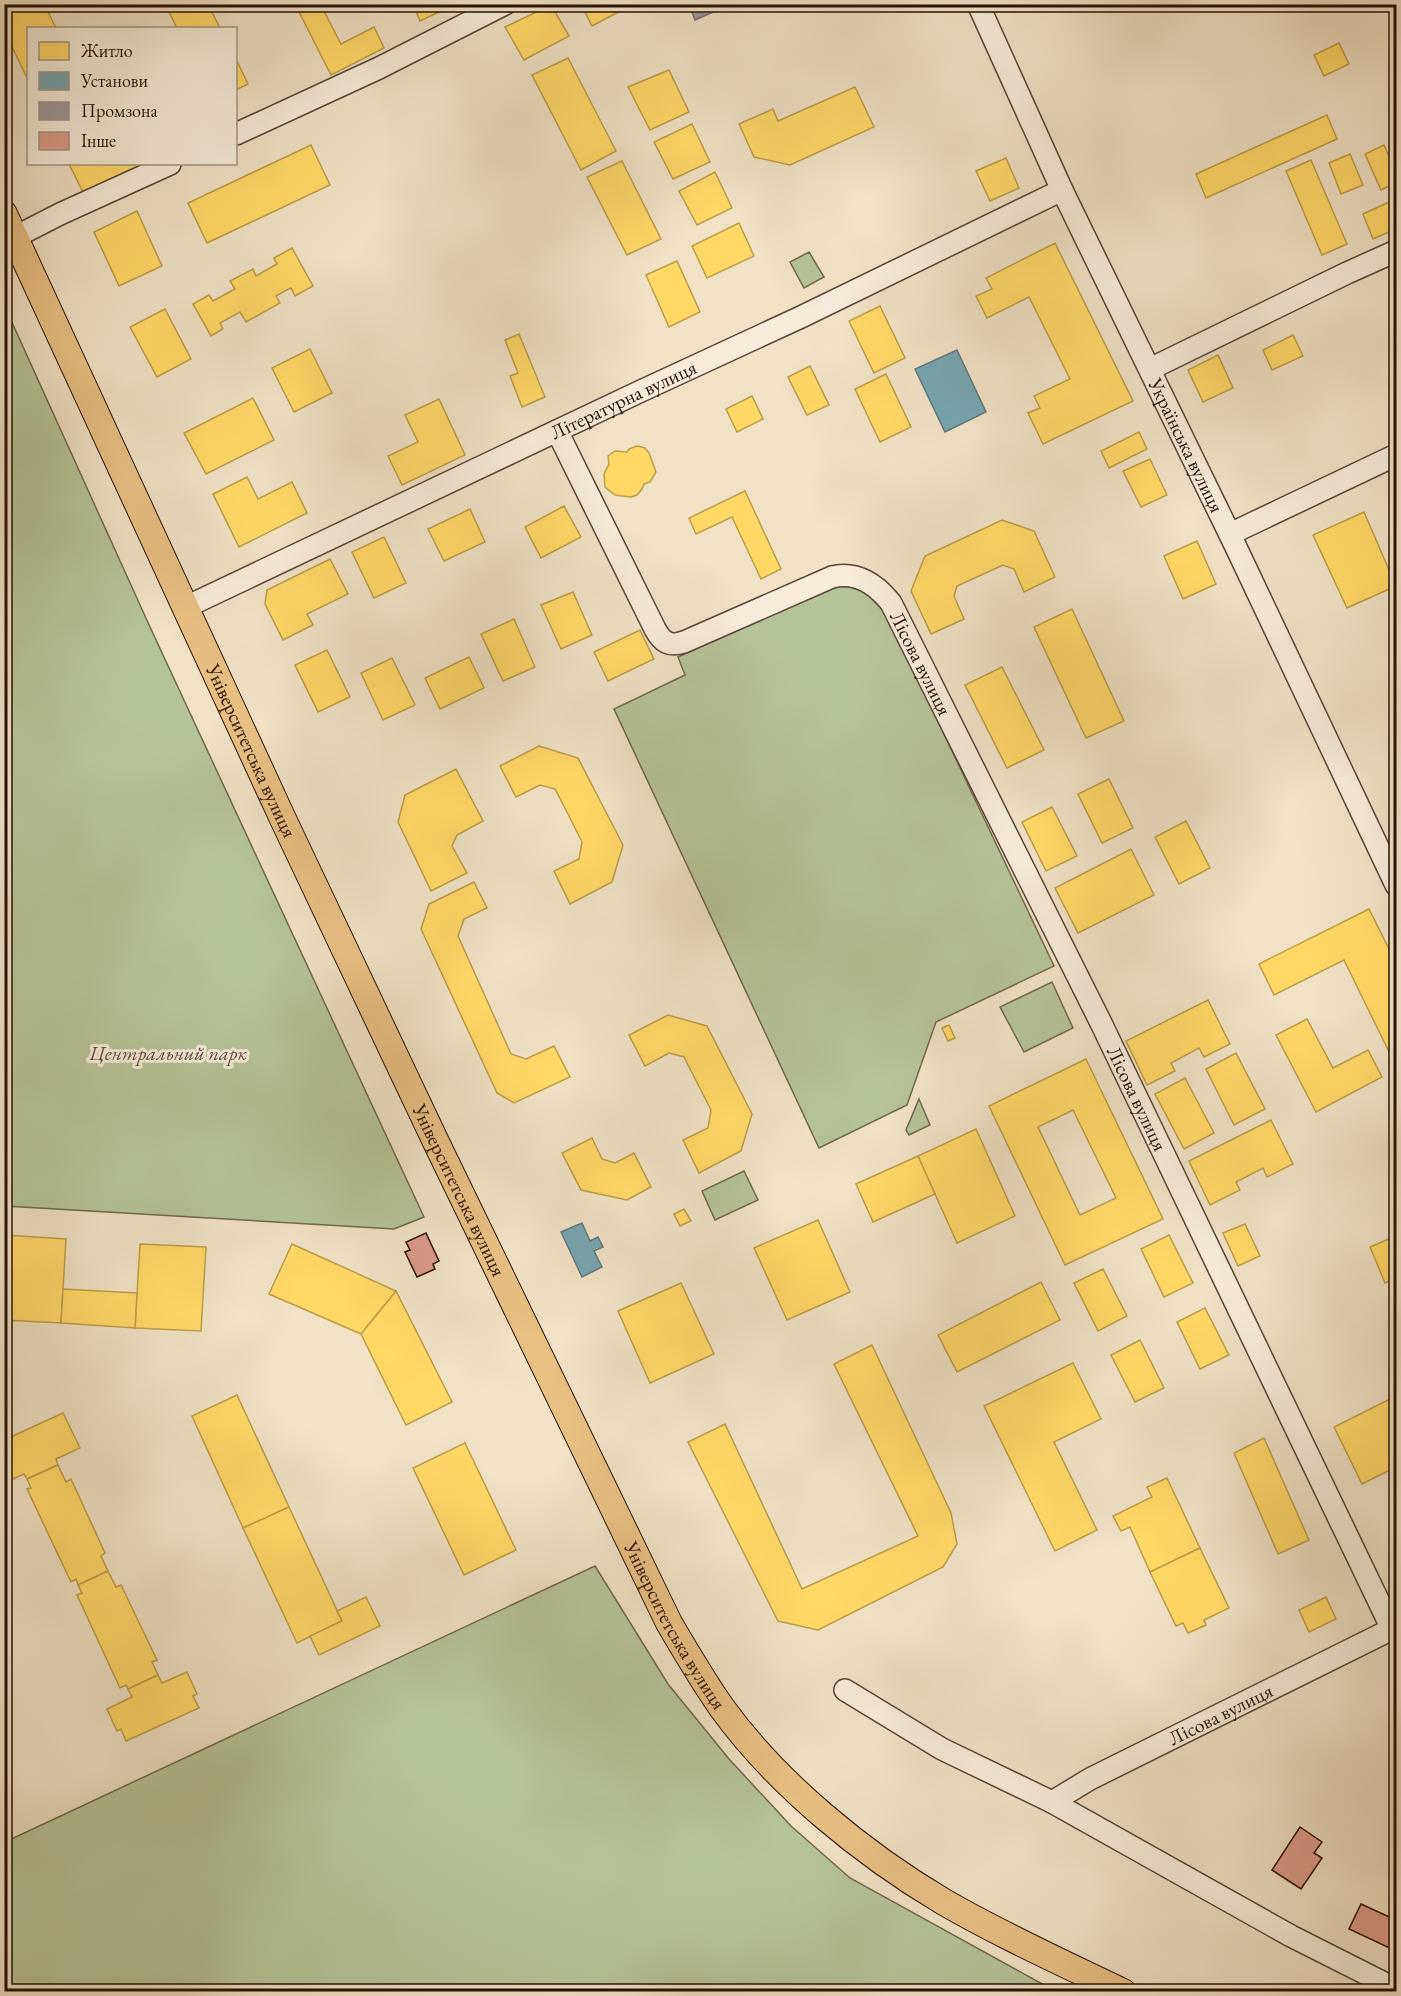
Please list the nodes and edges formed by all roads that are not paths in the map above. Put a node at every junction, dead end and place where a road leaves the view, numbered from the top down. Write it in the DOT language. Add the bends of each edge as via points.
graph roads {
  1 [pos="505,4"];
  2 [pos="978,4"];
  3 [pos="237,134"];
  4 [pos="168,165"];
  5 [pos="1062,190"];
  6 [pos="10,226"];
  7 [pos="1396,251"];
  8 [pos="1150,369"];
  9 [pos="557,431"];
  10 [pos="1396,454"];
  11 [pos="1230,534"];
  12 [pos="186,608"];
  13 [pos="1396,885"];
  14 [pos="1394,1628"];
  15 [pos="845,1690"];
  16 [pos="1052,1802"];
  17 [pos="1396,1989"];
  18 [pos="1123,1992"];
  1 -- 3 [label="street" via="379,69"];
  2 -- 5 [label="street, Українська вулиця"];
  4 -- 6 [label="street" via="60,214"];
  5 -- 8 [label="street, Українська вулиця"];
  5 -- 9 [label="street, Літературна вулиця"];
  6 -- 12 [label="main road, Університетська вулиця"];
  7 -- 8 [label="street"];
  8 -- 11 [label="street, Українська вулиця"];
  9 -- 12 [label="street, Літературна вулиця"];
  9 -- 14 [label="street, Лісова вулиця" via="655,629 668,644 684,642 844,574 863,579 883,592 891,603 1102,1025"];
  10 -- 11 [label="street"];
  11 -- 13 [label="street, Українська вулиця"];
  12 -- 18 [label="main road, Університетська вулиця" via="430,1130 669,1623 723,1709 784,1778 835,1826 880,1860 944,1902"];
  14 -- 16 [label="street, Лісова вулиця" via="1090,1779"];
  15 -- 16 [label="street" via="942,1749"];
  16 -- 17 [label="street" via="1291,1936"];
}
